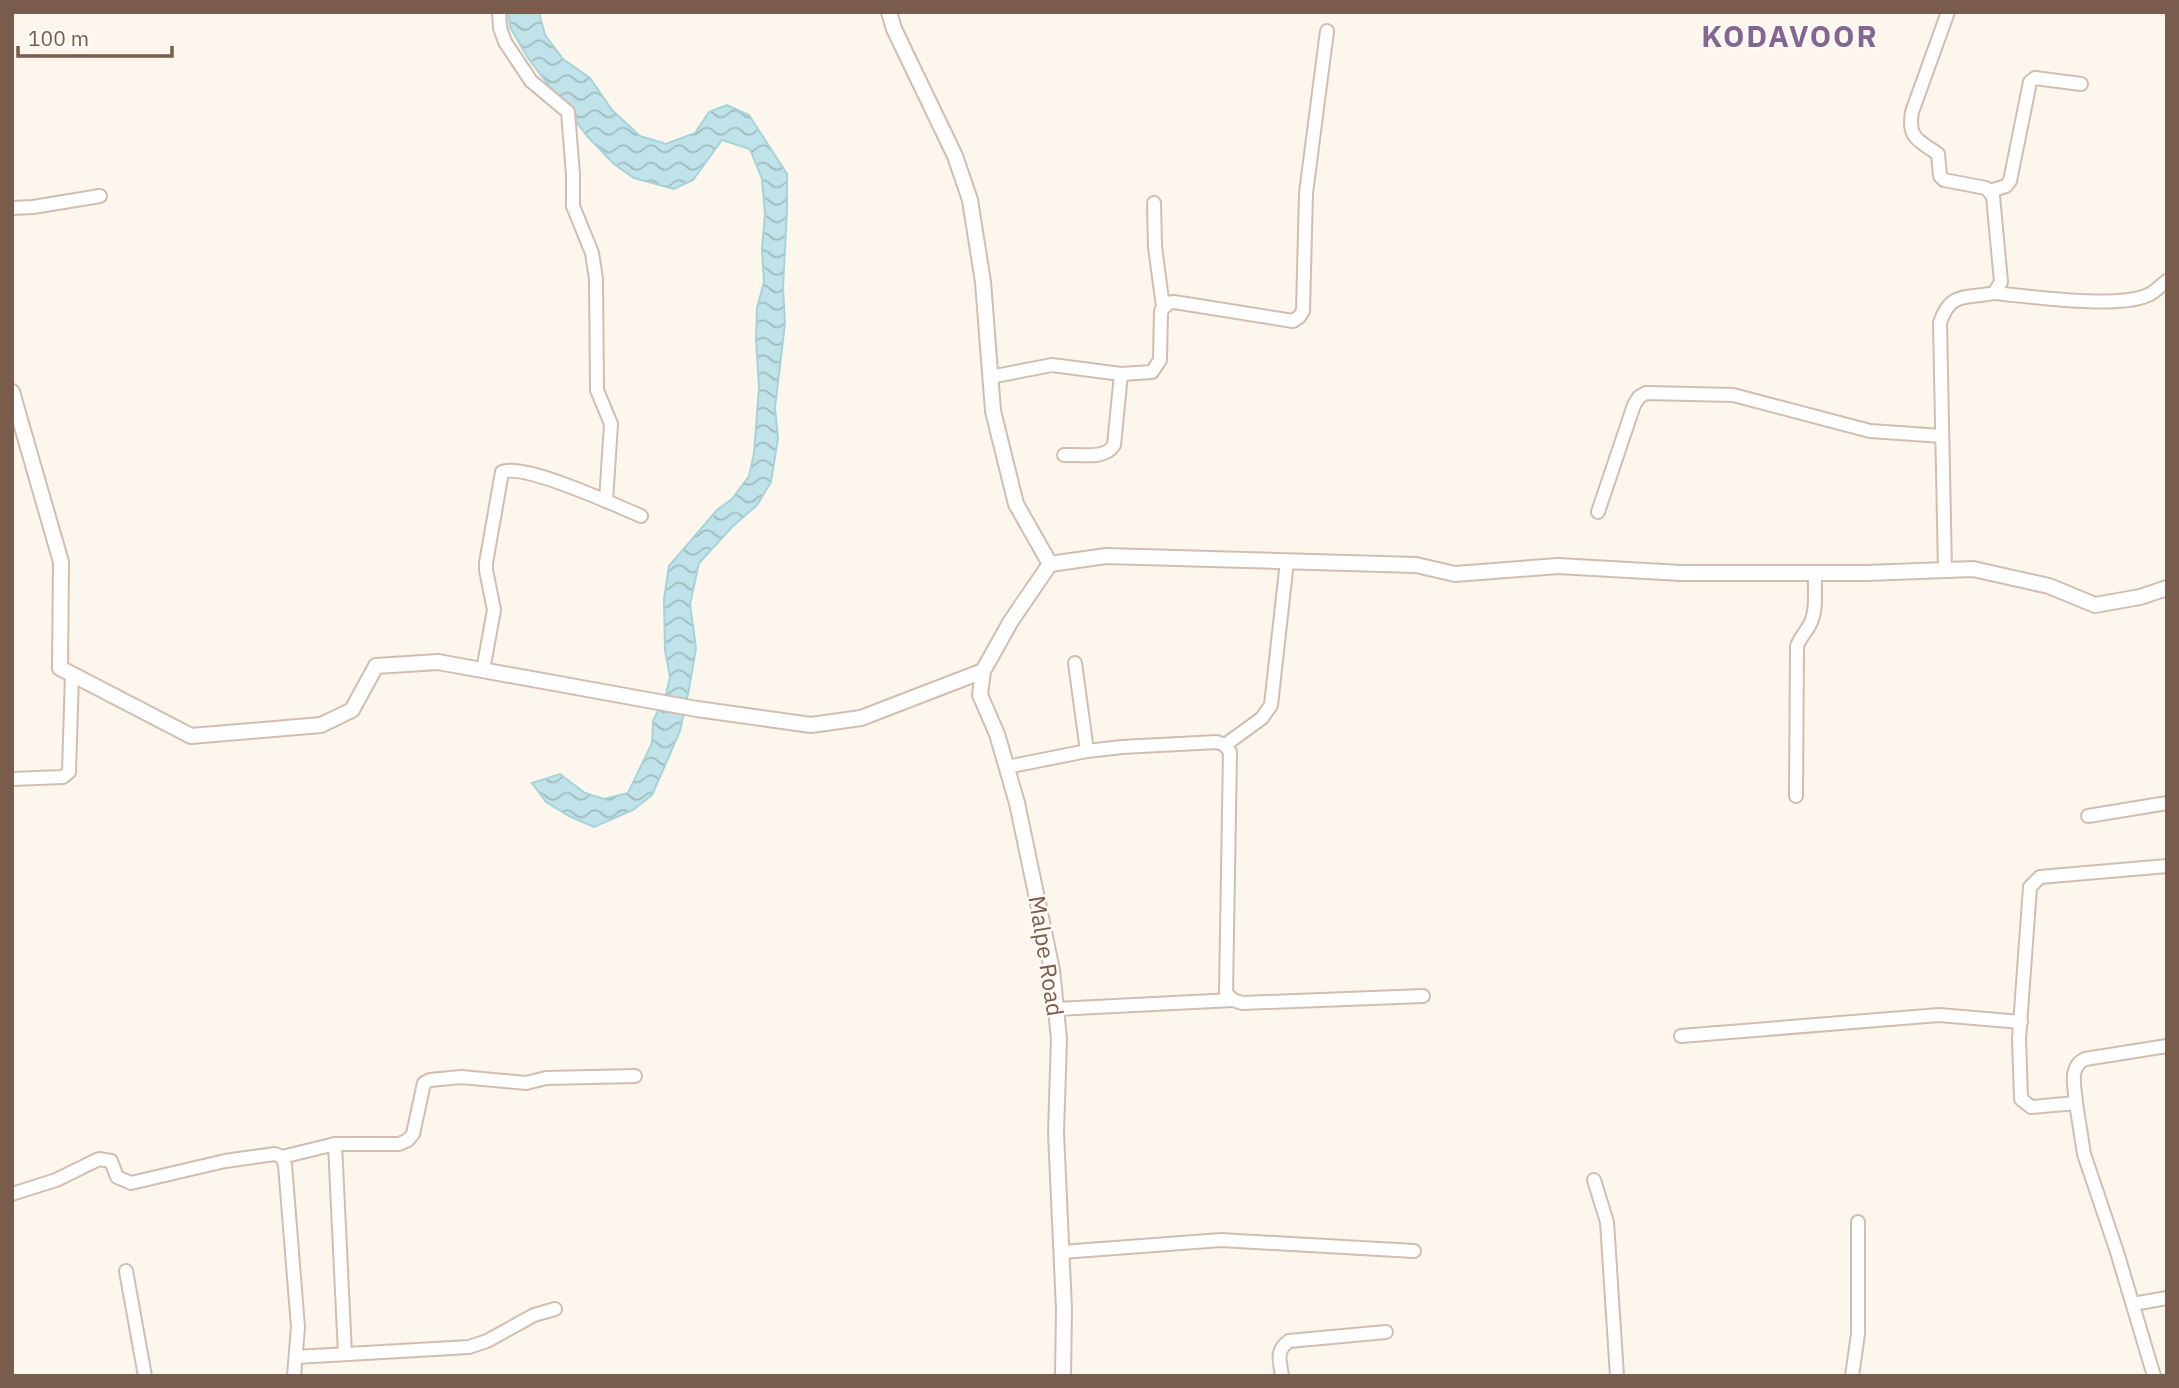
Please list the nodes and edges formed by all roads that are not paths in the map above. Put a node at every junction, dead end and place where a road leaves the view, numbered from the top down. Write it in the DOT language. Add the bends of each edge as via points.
graph roads {
  1 [pos="499,12"];
  2 [pos="889,12"];
  3 [pos="1948,12"];
  4 [pos="1327,31"];
  5 [pos="2081,84"];
  6 [pos="1990,191"];
  7 [pos="100,196"];
  8 [pos="1154,202"];
  9 [pos="12,208"];
  10 [pos="2167,281"];
  11 [pos="1994,293"];
  12 [pos="1163,307"];
  13 [pos="1121,374"];
  14 [pos="990,377"];
  15 [pos="12,392"];
  16 [pos="1942,436"];
  17 [pos="1064,455"];
  18 [pos="606,501"];
  19 [pos="1598,512"];
  20 [pos="641,516"];
  21 [pos="1287,561"];
  22 [pos="1050,564"];
  23 [pos="1945,570"];
  24 [pos="1815,573"];
  25 [pos="2166,589"];
  26 [pos="1075,663"];
  27 [pos="483,670"];
  28 [pos="982,671"];
  29 [pos="72,674"];
  30 [pos="1225,745"];
  31 [pos="1087,751"];
  32 [pos="1007,767"];
  33 [pos="12,779"];
  34 [pos="1796,796"];
  35 [pos="2167,803"];
  36 [pos="2088,816"];
  37 [pos="2167,866"];
  38 [pos="1423,996"];
  39 [pos="1233,1000"];
  40 [pos="1056,1009"];
  41 [pos="2021,1022"];
  42 [pos="1681,1036"];
  43 [pos="2167,1046"];
  44 [pos="635,1076"];
  45 [pos="2076,1103"];
  46 [pos="335,1144"];
  47 [pos="282,1157"];
  48 [pos="1594,1180"];
  49 [pos="12,1194"];
  50 [pos="1858,1222"];
  51 [pos="1414,1251"];
  52 [pos="1062,1252"];
  53 [pos="126,1271"];
  54 [pos="2167,1298"];
  55 [pos="2133,1304"];
  56 [pos="555,1309"];
  57 [pos="1386,1332"];
  58 [pos="345,1354"];
  59 [pos="296,1357"];
  60 [pos="145,1376"];
  61 [pos="294,1376"];
  62 [pos="1063,1376"];
  63 [pos="1282,1376"];
  64 [pos="1617,1376"];
  65 [pos="1852,1376"];
  66 [pos="2154,1376"];
  1 -- 18 [label="street" via="505,42 531,81 568,112 573,206 592,253 596,279 597,390 611,424"];
  2 -- 14 [label="street" via="970,200 983,282"];
  3 -- 6 [label="street" via="1912,112 1912,132 1938,154 1944,180"];
  4 -- 12 [label="street" via="1306,193 1303,311 1293,321 1174,302"];
  5 -- 6 [label="street" via="2035,78 2030,82 2010,181"];
  6 -- 11 [label="street" via="2001,282"];
  7 -- 9 [label="street"];
  8 -- 12 [label="street" via="1154,247"];
  10 -- 11 [label="street" via="2149,295 2095,302"];
  11 -- 16 [label="street" via="1955,299 1944,309 1940,323"];
  12 -- 13 [label="street" via="1157,367 1143,374"];
  13 -- 14 [label="street" via="1052,365"];
  13 -- 17 [label="street" via="1110,451"];
  14 -- 22 [label="street" via="993,411 1016,504"];
  15 -- 29 [label="street" via="61,562 60,667"];
  16 -- 19 [label="street" via="1870,431 1733,395 1646,393 1634,405"];
  16 -- 23 [label="street"];
  18 -- 20 [label="street"];
  18 -- 27 [label="street" via="562,483 512,470 502,472 485,570 494,610"];
  21 -- 22 [label="street" via="1106,556"];
  21 -- 24 [label="street" via="1416,565 1455,575 1558,566 1681,573"];
  21 -- 30 [label="street" via="1270,705 1262,718"];
  22 -- 28 [label="street"];
  23 -- 24 [label="street"];
  23 -- 25 [label="street" via="1973,569 2049,586 2095,605"];
  24 -- 34 [label="street" via="1811,624 1797,646"];
  26 -- 31 [label="street"];
  27 -- 28 [label="street" via="811,725 861,718"];
  27 -- 29 [label="street" via="438,662 376,666 352,710 321,725 191,736"];
  28 -- 32 [label="street, Malpe Road" via="980,695"];
  29 -- 33 [label="street" via="69,772 63,777"];
  30 -- 31 [label="street"];
  30 -- 39 [label="street" via="1230,752 1226,993"];
  31 -- 32 [label="street"];
  32 -- 40 [label="street, Malpe Road" via="1052,970"];
  35 -- 36 [label="street"];
  37 -- 41 [label="street" via="2040,877 2029,887"];
  38 -- 39 [label="street"];
  39 -- 40 [label="street"];
  40 -- 52 [label="street, Malpe Road"];
  41 -- 42 [label="street" via="1939,1015"];
  41 -- 45 [label="street" via="2021,1099 2031,1107"];
  43 -- 45 [label="street" via="2078,1062 2074,1069"];
  44 -- 46 [label="street" via="546,1078 526,1083 461,1077 430,1080 424,1083 408,1140 399,1144"];
  45 -- 55 [label="street" via="2084,1154"];
  46 -- 47 [label="street"];
  46 -- 58 [label="street"];
  47 -- 49 [label="street" via="225,1161 131,1183 117,1177 111,1161 99,1159"];
  47 -- 59 [label="street" via="298,1326"];
  48 -- 64 [label="street" via="1607,1222"];
  50 -- 65 [label="street" via="1858,1334"];
  51 -- 52 [label="street" via="1221,1240"];
  52 -- 62 [label="street, Malpe Road"];
  53 -- 60 [label="street"];
  54 -- 55 [label="street"];
  55 -- 66 [label="street"];
  56 -- 58 [label="street" via="534,1315 479,1345"];
  57 -- 63 [label="street" via="1289,1341 1278,1352"];
  58 -- 59 [label="street"];
  59 -- 61 [label="street"];
}
